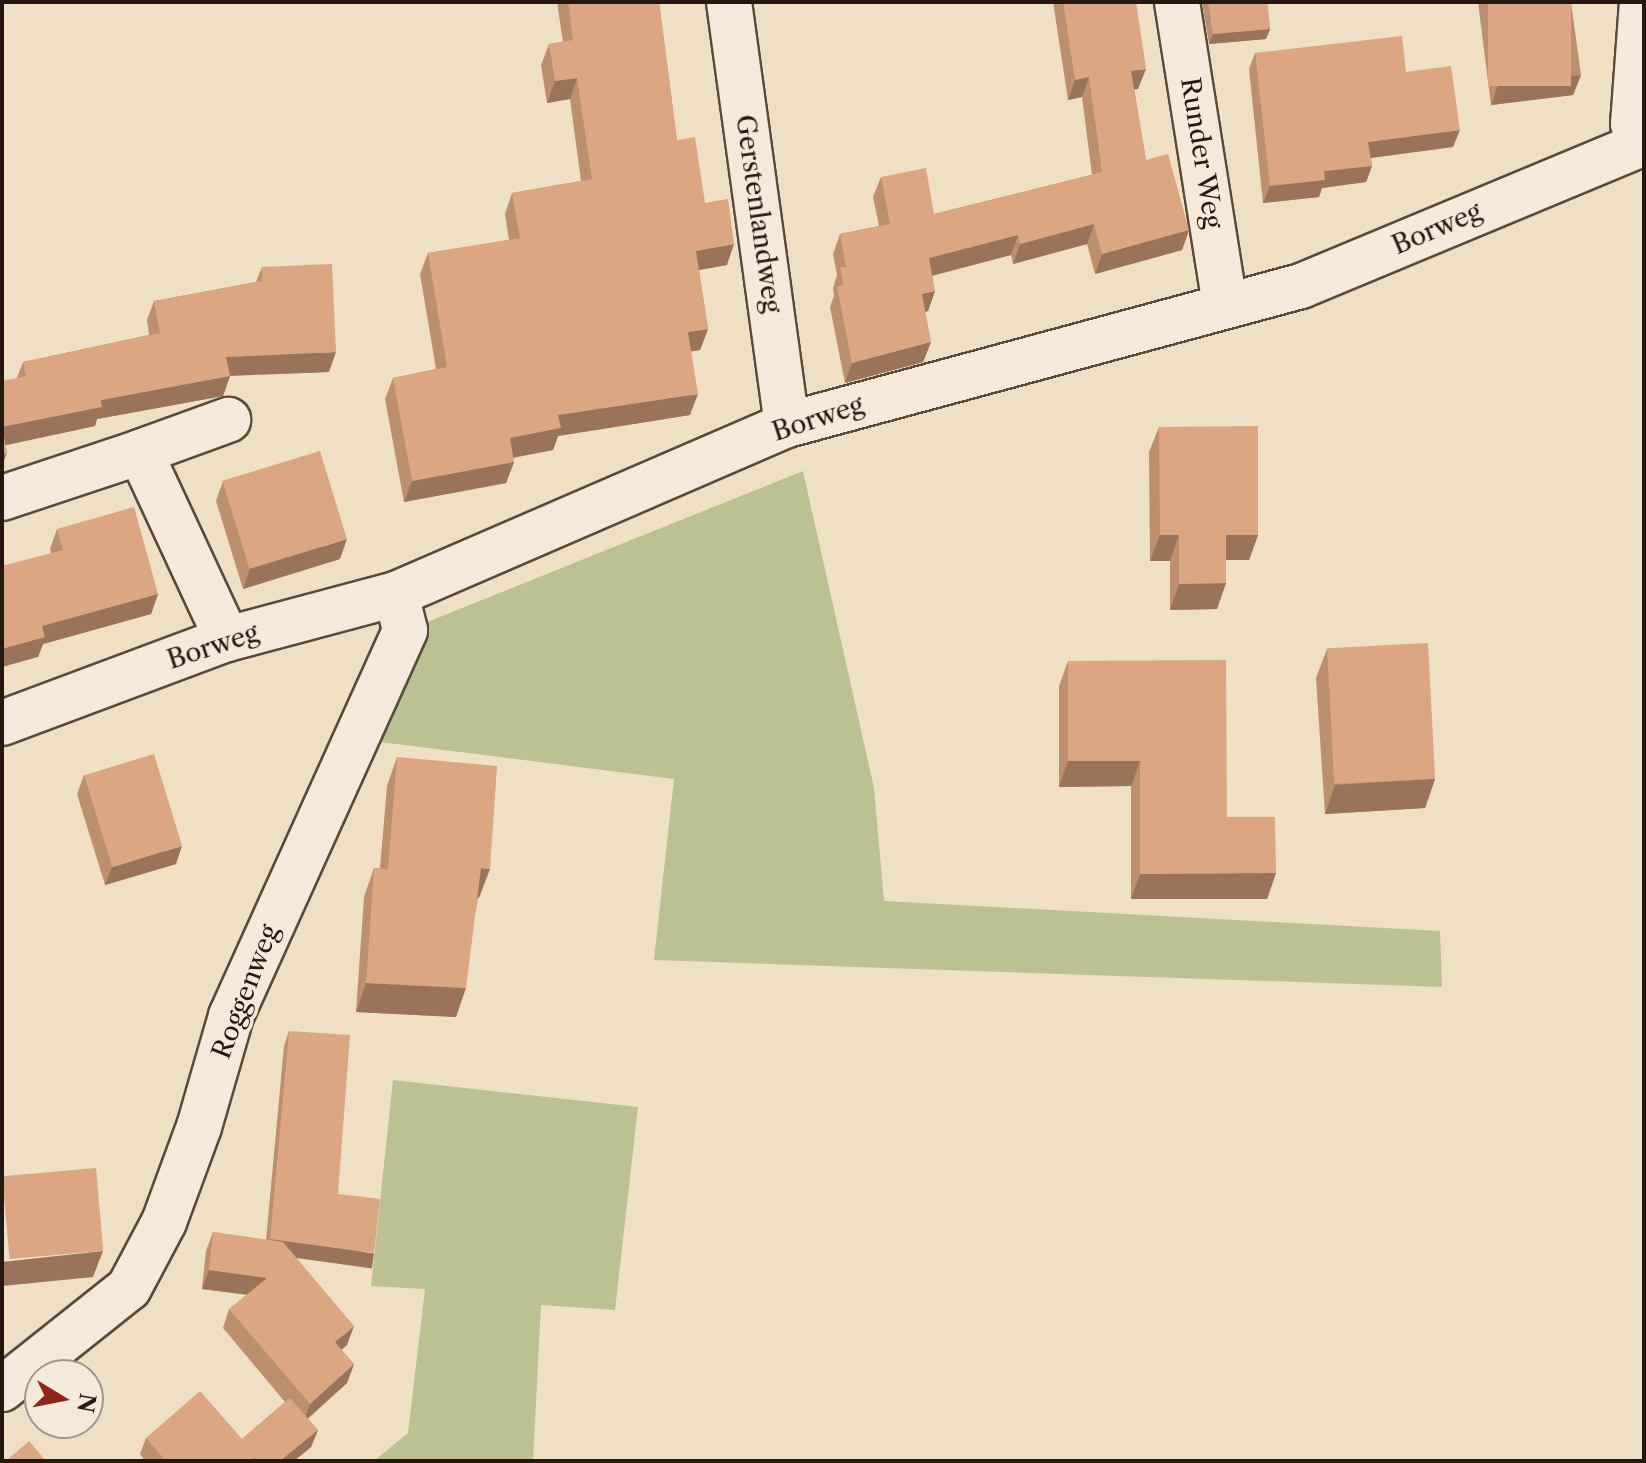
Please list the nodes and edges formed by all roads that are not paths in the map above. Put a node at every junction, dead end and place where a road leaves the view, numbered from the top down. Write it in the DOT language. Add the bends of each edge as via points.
graph roads {
  1 [pos="729,2"];
  2 [pos="1177,2"];
  3 [pos="1642,2"];
  4 [pos="1643,143"];
  5 [pos="1225,305"];
  6 [pos="228,420"];
  7 [pos="787,425"];
  8 [pos="140,452"];
  9 [pos="2,498"];
  10 [pos="396,594"];
  11 [pos="227,639"];
  12 [pos="2,723"];
  13 [pos="2,1389"];
  1 -- 7 [label="street, Gerstenlandweg"];
  2 -- 5 [label="street, Runder Weg"];
  3 -- 4 [label="street" via="1633,124"];
  4 -- 5 [label="street, Borweg" via="1301,286"];
  5 -- 7 [label="street, Borweg"];
  6 -- 8 [label="street"];
  7 -- 10 [label="street, Borweg"];
  8 -- 9 [label="street"];
  8 -- 11 [label="street"];
  10 -- 11 [label="street, Borweg"];
  10 -- 13 [label="street, Roggenweg" via="405,630 231,1016 164,1222 129,1288"];
  11 -- 12 [label="street, Borweg"];
}
